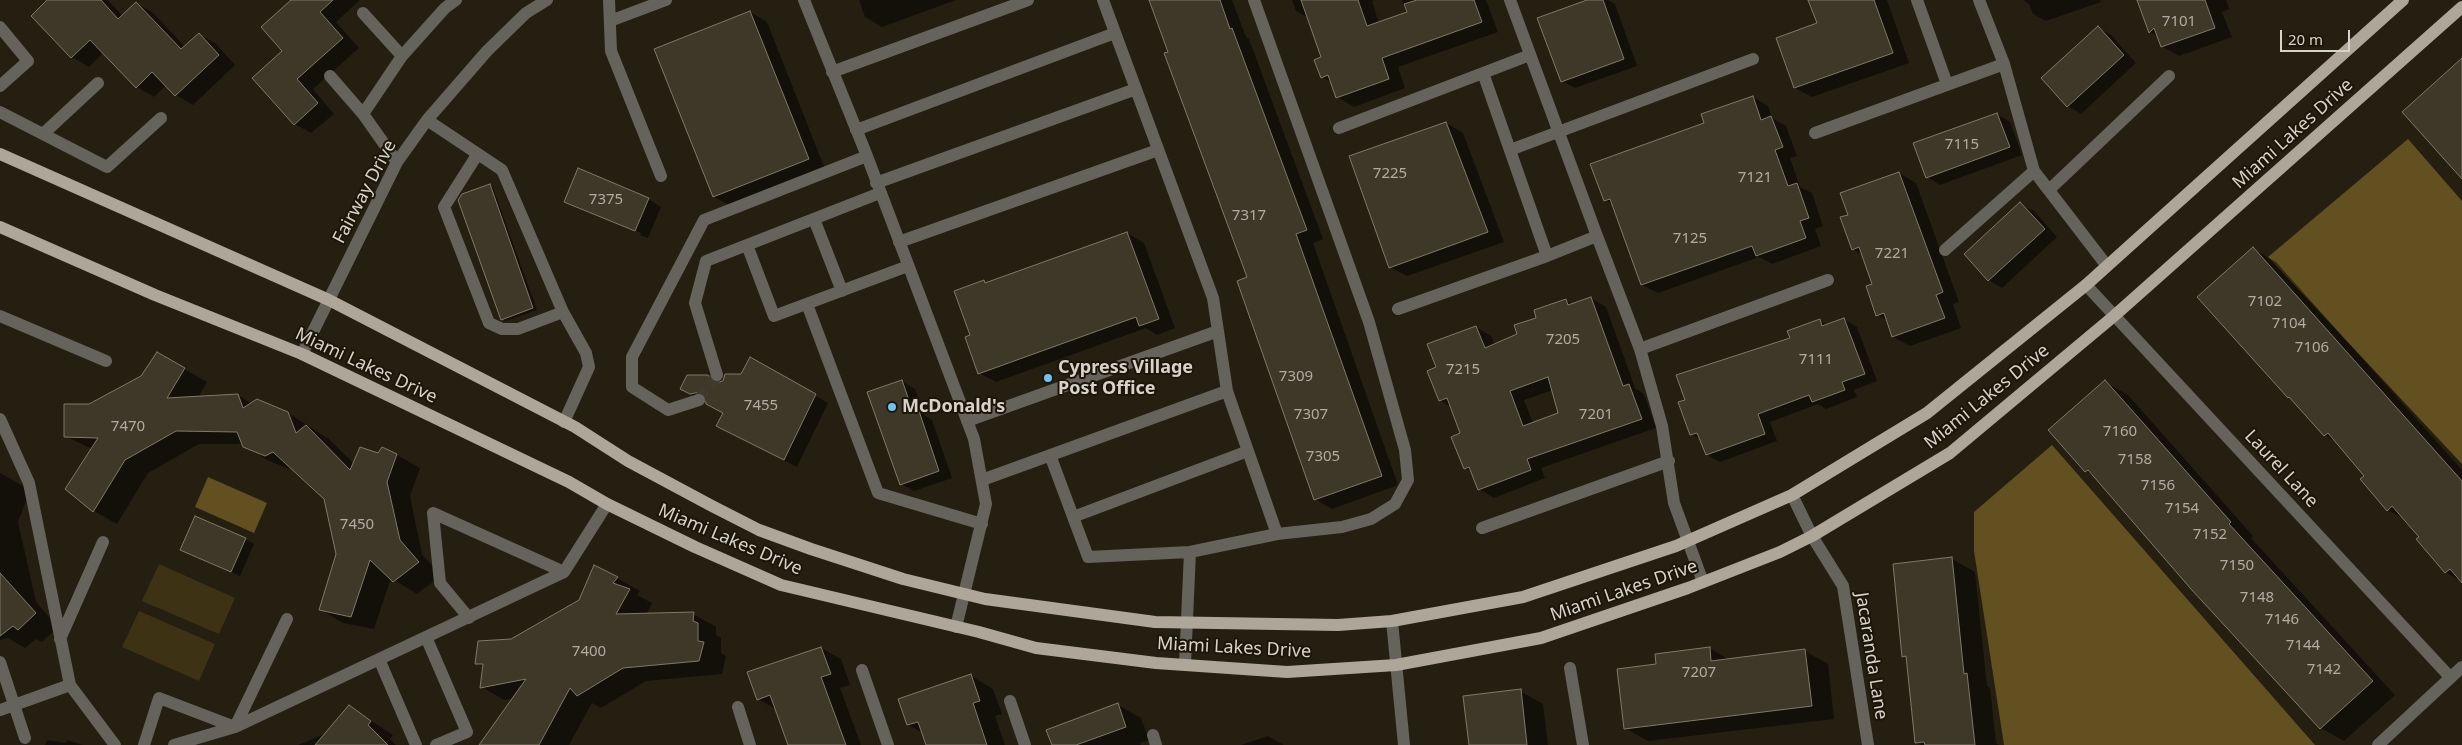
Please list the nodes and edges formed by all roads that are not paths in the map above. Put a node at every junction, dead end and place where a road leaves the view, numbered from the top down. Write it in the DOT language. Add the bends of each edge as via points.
graph roads {
  1 [pos="456,0"];
  2 [pos="547,0"];
  3 [pos="609,0"];
  4 [pos="666,0"];
  5 [pos="804,0"];
  6 [pos="1028,0"];
  7 [pos="1103,0"];
  8 [pos="1254,0"];
  9 [pos="1510,0"];
  10 [pos="1917,0"];
  11 [pos="1979,0"];
  12 [pos="2403,0"];
  13 [pos="442,4"];
  14 [pos="2462,7"];
  15 [pos="363,13"];
  16 [pos="610,21"];
  17 [pos="0,27"];
  18 [pos="1115,33"];
  19 [pos="1530,55"];
  20 [pos="402,56"];
  21 [pos="1753,59"];
  22 [pos="2004,64"];
  23 [pos="832,72"];
  24 [pos="1483,73"];
  25 [pos="330,76"];
  26 [pos="2169,76"];
  27 [pos="98,83"];
  28 [pos="1947,84"];
  29 [pos="0,86"];
  30 [pos="1136,89"];
  31 [pos="0,112"];
  32 [pos="363,114"];
  33 [pos="161,118"];
  34 [pos="427,120"];
  35 [pos="1339,128"];
  36 [pos="856,130"];
  37 [pos="1560,132"];
  38 [pos="1815,132"];
  39 [pos="43,134"];
  40 [pos="1158,150"];
  41 [pos="1510,150"];
  42 [pos="0,154"];
  43 [pos="477,155"];
  44 [pos="867,156"];
  45 [pos="397,162"];
  46 [pos="2034,171"];
  47 [pos="661,176"];
  48 [pos="878,188"];
  49 [pos="2048,190"];
  50 [pos="814,219"];
  51 [pos="0,227"];
  52 [pos="1597,236"];
  53 [pos="899,242"];
  54 [pos="747,245"];
  55 [pos="1945,250"];
  56 [pos="1547,256"];
  57 [pos="908,266"];
  58 [pos="2107,266"];
  59 [pos="1828,280"];
  60 [pos="2086,285"];
  61 [pos="842,291"];
  62 [pos="330,300"];
  63 [pos="807,304"];
  64 [pos="1398,309"];
  65 [pos="564,312"];
  66 [pos="0,316"];
  67 [pos="2114,316"];
  68 [pos="1218,331"];
  69 [pos="1640,349"];
  70 [pos="302,354"];
  71 [pos="106,361"];
  72 [pos="716,374"];
  73 [pos="1227,391"];
  74 [pos="699,400"];
  75 [pos="0,419"];
  76 [pos="967,421"];
  77 [pos="564,422"];
  78 [pos="1248,451"];
  79 [pos="1050,455"];
  80 [pos="1668,461"];
  81 [pos="982,480"];
  82 [pos="1792,495"];
  83 [pos="607,504"];
  84 [pos="1073,517"];
  85 [pos="982,524"];
  86 [pos="1482,528"];
  87 [pos="1277,534"];
  88 [pos="1812,536"];
  89 [pos="1687,541"];
  90 [pos="103,542"];
  91 [pos="1190,552"];
  92 [pos="564,572"];
  93 [pos="1704,582"];
  94 [pos="965,594"];
  95 [pos="469,618"];
  96 [pos="287,619"];
  97 [pos="1392,621"];
  98 [pos="1188,622"];
  99 [pos="956,626"];
  100 [pos="426,637"];
  101 [pos="60,639"];
  102 [pos="379,659"];
  103 [pos="0,662"];
  104 [pos="1185,664"];
  105 [pos="1396,665"];
  106 [pos="2462,667"];
  107 [pos="1570,668"];
  108 [pos="862,670"];
  109 [pos="2450,677"];
  110 [pos="70,685"];
  111 [pos="1010,701"];
  112 [pos="14,705"];
  113 [pos="738,707"];
  114 [pos="0,710"];
  115 [pos="235,727"];
  116 [pos="25,738"];
  117 [pos="453,742"];
  118 [pos="115,745"];
  119 [pos="144,745"];
  120 [pos="174,745"];
  121 [pos="416,745"];
  122 [pos="436,745"];
  123 [pos="750,745"];
  124 [pos="888,745"];
  125 [pos="1025,745"];
  126 [pos="1404,745"];
  127 [pos="1583,745"];
  128 [pos="1868,745"];
  129 [pos="2378,745"];
  1 -- 13 [label="street"];
  2 -- 34 [label="street, Fairway Drive" via="526,13 487,51"];
  3 -- 16 [label="street"];
  4 -- 16 [label="street"];
  5 -- 23 [label="street"];
  6 -- 23 [label="street"];
  7 -- 18 [label="street"];
  8 -- 87 [label="street" via="1369,322 1405,450 1408,480 1395,504 1371,520 1342,527"];
  9 -- 19 [label="street"];
  10 -- 28 [label="street"];
  11 -- 22 [label="street"];
  12 -- 58 [label="main road, Miami Lakes Drive"];
  13 -- 20 [label="street"];
  14 -- 67 [label="main road, Miami Lakes Drive"];
  15 -- 20 [label="street"];
  16 -- 47 [label="street" via="611,51"];
  17 -- 29 [label="street" via="28,61"];
  18 -- 30 [label="street"];
  18 -- 36 [label="street"];
  19 -- 24 [label="street"];
  19 -- 37 [label="street"];
  20 -- 32 [label="street"];
  21 -- 37 [label="street"];
  22 -- 28 [label="street"];
  22 -- 46 [label="street"];
  23 -- 36 [label="street"];
  24 -- 35 [label="street"];
  24 -- 41 [label="street"];
  25 -- 32 [label="street"];
  26 -- 49 [label="street"];
  27 -- 39 [label="street"];
  28 -- 38 [label="street"];
  30 -- 40 [label="street"];
  30 -- 48 [label="street"];
  31 -- 39 [label="street"];
  32 -- 45 [label="street"];
  33 -- 39 [label="street" via="107,167"];
  34 -- 43 [label="street"];
  34 -- 45 [label="street, Fairway Drive"];
  36 -- 44 [label="street"];
  37 -- 41 [label="street"];
  37 -- 52 [label="street"];
  40 -- 53 [label="street"];
  40 -- 68 [label="street" via="1212,298"];
  41 -- 56 [label="street"];
  42 -- 62 [label="main road, Miami Lakes Drive"];
  43 -- 65 [label="street" via="502,170"];
  43 -- 65 [label="street" via="444,207 489,323 502,329 518,329"];
  44 -- 48 [label="street"];
  44 -- 74 [label="street" via="704,220 632,357 632,387 661,406 668,410"];
  45 -- 62 [label="street, Fairway Drive"];
  46 -- 49 [label="street"];
  46 -- 55 [label="street"];
  48 -- 50 [label="street"];
  48 -- 53 [label="street"];
  49 -- 58 [label="street"];
  50 -- 54 [label="street"];
  50 -- 61 [label="street"];
  51 -- 70 [label="main road, Miami Lakes Drive" via="155,295"];
  52 -- 56 [label="street"];
  52 -- 69 [label="street"];
  53 -- 57 [label="street"];
  54 -- 63 [label="street" via="774,316"];
  54 -- 72 [label="street" via="706,261 695,303"];
  56 -- 64 [label="street"];
  57 -- 61 [label="street"];
  57 -- 76 [label="street"];
  58 -- 60 [label="main road, Miami Lakes Drive"];
  59 -- 69 [label="street"];
  60 -- 67 [label="street, Laurel Lane"];
  60 -- 82 [label="main road, Miami Lakes Drive" via="1927,413"];
  61 -- 63 [label="street"];
  62 -- 70 [label="street, Fairway Drive"];
  62 -- 77 [label="main road, Miami Lakes Drive"];
  63 -- 85 [label="street" via="878,493"];
  65 -- 77 [label="street" via="586,353 589,368"];
  66 -- 71 [label="street"];
  67 -- 88 [label="main road, Miami Lakes Drive" via="1950,453"];
  67 -- 109 [label="street, Laurel Lane"];
  68 -- 73 [label="street"];
  68 -- 76 [label="street"];
  69 -- 80 [label="street" via="1662,426"];
  70 -- 83 [label="main road, Miami Lakes Drive" via="569,482"];
  73 -- 78 [label="street"];
  73 -- 79 [label="street"];
  75 -- 101 [label="street" via="29,483"];
  76 -- 81 [label="street"];
  77 -- 94 [label="main road, Miami Lakes Drive" via="628,461 759,530 903,579"];
  78 -- 84 [label="street"];
  78 -- 87 [label="street"];
  79 -- 81 [label="street"];
  79 -- 84 [label="street"];
  80 -- 86 [label="street"];
  80 -- 89 [label="street" via="1674,503"];
  81 -- 85 [label="street" via="986,504"];
  82 -- 88 [label="street, Jacaranda Lane"];
  82 -- 89 [label="main road, Miami Lakes Drive"];
  83 -- 92 [label="street"];
  83 -- 99 [label="main road, Miami Lakes Drive" via="781,585"];
  84 -- 91 [label="street" via="1088,557"];
  85 -- 94 [label="street"];
  87 -- 91 [label="street"];
  88 -- 93 [label="main road, Miami Lakes Drive"];
  88 -- 128 [label="street, Jacaranda Lane" via="1843,586"];
  89 -- 93 [label="street"];
  89 -- 97 [label="main road, Miami Lakes Drive" via="1524,597"];
  90 -- 101 [label="street"];
  91 -- 98 [label="street"];
  92 -- 95 [label="street"];
  92 -- 95 [label="street" via="434,512 440,582"];
  93 -- 105 [label="main road, Miami Lakes Drive" via="1541,638"];
  94 -- 98 [label="main road, Miami Lakes Drive" via="986,600 1146,620"];
  94 -- 99 [label="street"];
  95 -- 100 [label="street"];
  96 -- 115 [label="street"];
  97 -- 98 [label="main road, Miami Lakes Drive" via="1338,625"];
  97 -- 105 [label="street"];
  98 -- 104 [label="street"];
  99 -- 104 [label="main road, Miami Lakes Drive" via="1036,648"];
  100 -- 102 [label="street"];
  100 -- 117 [label="street" via="467,732"];
  101 -- 110 [label="street"];
  102 -- 115 [label="street"];
  102 -- 121 [label="street"];
  103 -- 112 [label="street"];
  104 -- 105 [label="main road, Miami Lakes Drive" via="1287,672"];
  105 -- 126 [label="street"];
  106 -- 109 [label="street"];
  107 -- 127 [label="street"];
  108 -- 124 [label="street"];
  109 -- 129 [label="street"];
  110 -- 112 [label="street"];
  110 -- 118 [label="street"];
  111 -- 125 [label="street"];
  112 -- 114 [label="street"];
  112 -- 116 [label="street"];
  113 -- 123 [label="street"];
  115 -- 119 [label="street" via="160,698"];
  115 -- 120 [label="street"];
  117 -- 122 [label="street"];
}
